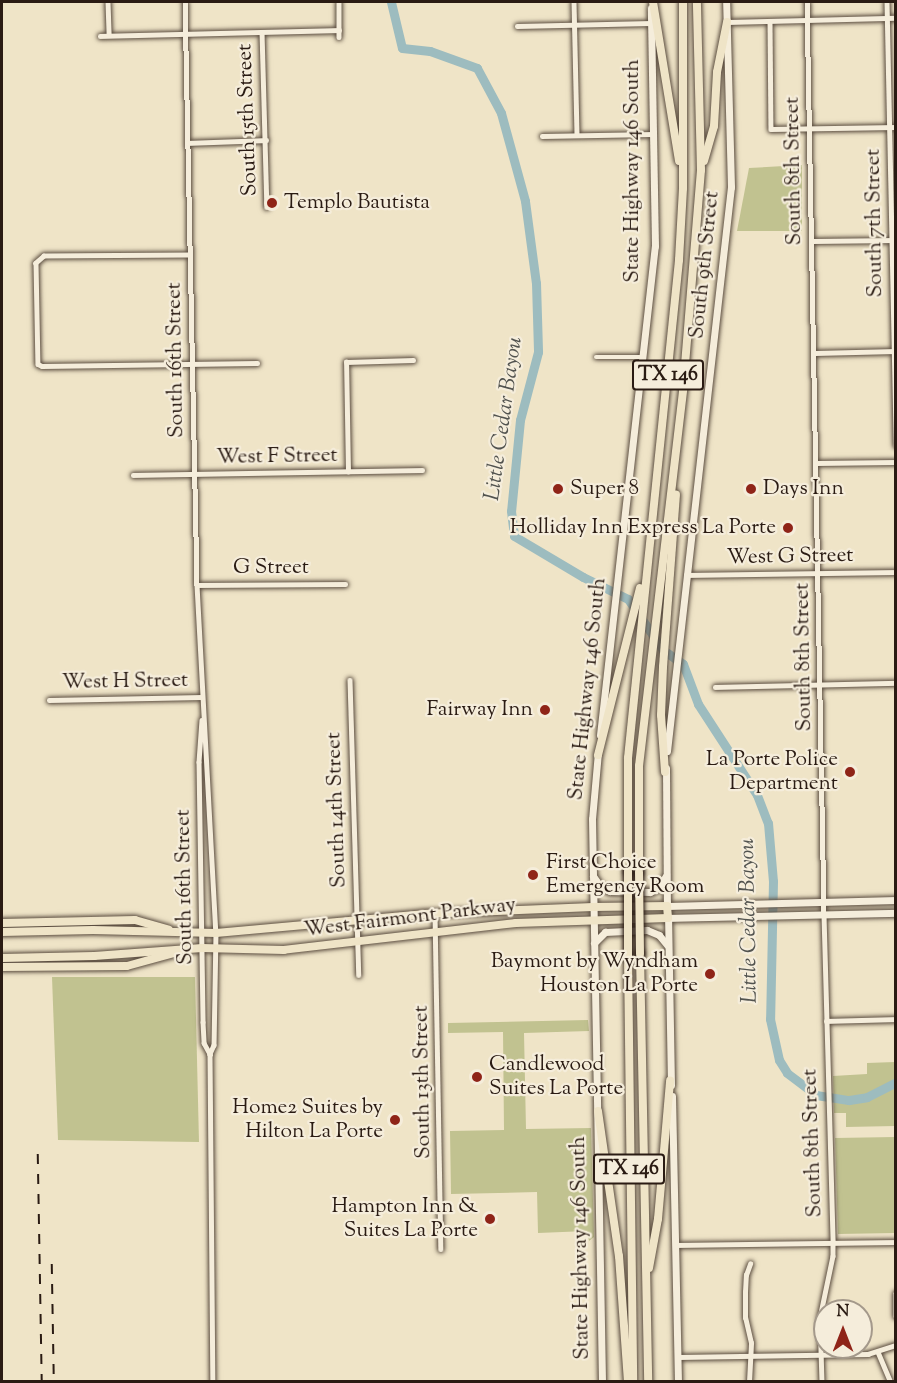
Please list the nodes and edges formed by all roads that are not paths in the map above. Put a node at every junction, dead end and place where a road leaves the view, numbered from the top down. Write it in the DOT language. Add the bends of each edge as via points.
graph roads {
  1 [pos="108,2"];
  2 [pos="185,2"];
  3 [pos="339,2"];
  4 [pos="574,2"];
  5 [pos="652,2"];
  6 [pos="683,2"];
  7 [pos="698,2"];
  8 [pos="726,2"];
  9 [pos="807,2"];
  10 [pos="887,2"];
  11 [pos="896,18"];
  12 [pos="887,19"];
  13 [pos="808,20"];
  14 [pos="770,21"];
  15 [pos="727,22"];
  16 [pos="651,23"];
  17 [pos="575,25"];
  18 [pos="517,26"];
  19 [pos="339,30"];
  20 [pos="262,32"];
  21 [pos="186,33"];
  22 [pos="109,35"];
  23 [pos="100,36"];
  24 [pos="339,37"];
  25 [pos="893,127"];
  26 [pos="810,129"];
  27 [pos="653,134"];
  28 [pos="578,135"];
  29 [pos="542,136"];
  30 [pos="266,140"];
  31 [pos="188,143"];
  32 [pos="701,170"];
  33 [pos="683,188"];
  34 [pos="267,207"];
  35 [pos="893,240"];
  36 [pos="812,241"];
  37 [pos="190,255"];
  38 [pos="895,351"];
  39 [pos="815,353"];
  40 [pos="596,357"];
  41 [pos="643,357"];
  42 [pos="413,360"];
  43 [pos="257,363"];
  44 [pos="193,364"];
  45 [pos="683,389"];
  46 [pos="896,445"];
  47 [pos="896,462"];
  48 [pos="816,463"];
  49 [pos="422,470"];
  50 [pos="348,472"];
  51 [pos="133,475"];
  52 [pos="195,476"];
  53 [pos="896,572"];
  54 [pos="818,573"];
  55 [pos="686,575"];
  56 [pos="345,584"];
  57 [pos="197,585"];
  58 [pos="641,594"];
  59 [pos="350,680"];
  60 [pos="896,683"];
  61 [pos="821,684"];
  62 [pos="716,687"];
  63 [pos="202,697"];
  64 [pos="49,700"];
  65 [pos="203,717"];
  66 [pos="598,755"];
  67 [pos="665,772"];
  68 [pos="666,874"];
  69 [pos="593,876"];
  70 [pos="896,900"];
  71 [pos="824,902"];
  72 [pos="747,903"];
  73 [pos="667,906"];
  74 [pos="593,907"];
  75 [pos="896,913"];
  76 [pos="435,914"];
  77 [pos="824,915"];
  78 [pos="746,917"];
  79 [pos="668,918"];
  80 [pos="593,919"];
  81 [pos="357,920"];
  82 [pos="2,923"];
  83 [pos="2,932"];
  84 [pos="436,932"];
  85 [pos="182,933"];
  86 [pos="202,933"];
  87 [pos="216,933"];
  88 [pos="357,943"];
  89 [pos="594,943"];
  90 [pos="669,947"];
  91 [pos="202,948"];
  92 [pos="215,948"];
  93 [pos="184,949"];
  94 [pos="2,958"];
  95 [pos="2,967"];
  96 [pos="359,975"];
  97 [pos="896,1019"];
  98 [pos="826,1021"];
  99 [pos="210,1054"];
  100 [pos="670,1081"];
  101 [pos="598,1111"];
  102 [pos="896,1242"];
  103 [pos="833,1243"];
  104 [pos="676,1245"];
  105 [pos="441,1250"];
  106 [pos="750,1264"];
  107 [pos="645,1286"];
  108 [pos="896,1293"];
  109 [pos="824,1299"];
  110 [pos="896,1316"];
  111 [pos="896,1345"];
  112 [pos="873,1352"];
  113 [pos="878,1352"];
  114 [pos="813,1354"];
  115 [pos="750,1356"];
  116 [pos="678,1357"];
  117 [pos="821,1359"];
  118 [pos="213,1382"];
  119 [pos="602,1382"];
  120 [pos="628,1382"];
  121 [pos="633,1382"];
  122 [pos="648,1382"];
  123 [pos="678,1382"];
  124 [pos="750,1382"];
  125 [pos="822,1382"];
  126 [pos="891,1382"];
  1 -- 22 [label="street"];
  2 -- 21 [label="street, South 16th Street"];
  3 -- 19 [label="street"];
  4 -- 17 [label="street"];
  5 -- 16 [label="main road, State Highway 146 South"];
  5 -- 33 [label="highway"];
  6 -- 33 [label="highway, TX 146"];
  7 -- 32 [label="highway, TX 146"];
  8 -- 15 [label="main road, South 9th Street"];
  9 -- 13 [label="street, South 8th Street"];
  10 -- 12 [label="street, South 7th Street"];
  11 -- 12 [label="street"];
  12 -- 13 [label="street"];
  12 -- 25 [label="street, South 7th Street"];
  13 -- 14 [label="street"];
  13 -- 26 [label="street, South 8th Street"];
  14 -- 15 [label="street"];
  14 -- 26 [label="street" via="771,129"];
  15 -- 32 [label="highway" via="717,72 714,126"];
  15 -- 55 [label="main road, South 9th Street" via="731,187"];
  16 -- 17 [label="street"];
  16 -- 27 [label="main road, State Highway 146 South"];
  17 -- 18 [label="street"];
  17 -- 28 [label="street"];
  19 -- 20 [label="street"];
  19 -- 24 [label="street"];
  20 -- 21 [label="street"];
  20 -- 30 [label="street, South 15th Street"];
  21 -- 22 [label="street"];
  21 -- 31 [label="street, South 16th Street"];
  22 -- 23 [label="street"];
  25 -- 26 [label="street"];
  25 -- 35 [label="street, South 7th Street"];
  26 -- 36 [label="street, South 8th Street"];
  27 -- 28 [label="street"];
  27 -- 41 [label="main road, State Highway 146 South" via="655,246"];
  28 -- 29 [label="street"];
  30 -- 31 [label="street"];
  30 -- 34 [label="street, South 15th Street"];
  31 -- 37 [label="street, South 16th Street"];
  32 -- 45 [label="highway, TX 146"];
  33 -- 58 [label="highway, TX 146" via="675,307"];
  35 -- 36 [label="street"];
  35 -- 38 [label="street, South 7th Street"];
  36 -- 39 [label="street, South 8th Street"];
  37 -- 44 [label="street, South 16th Street"];
  37 -- 44 [label="street" via="44,256 36,263 38,364"];
  38 -- 39 [label="street"];
  38 -- 46 [label="street, South 7th Street"];
  39 -- 48 [label="street, South 8th Street"];
  40 -- 41 [label="street"];
  41 -- 66 [label="main road, State Highway 146 South"];
  42 -- 50 [label="street" via="346,362"];
  43 -- 44 [label="street"];
  44 -- 52 [label="street, South 16th Street"];
  45 -- 67 [label="highway" via="663,667"];
  45 -- 107 [label="highway, TX 146, bridge" via="639,766"];
  47 -- 48 [label="street"];
  48 -- 54 [label="street, South 8th Street"];
  49 -- 50 [label="street, West F Street"];
  50 -- 52 [label="street, West F Street"];
  51 -- 52 [label="street, West F Street"];
  52 -- 57 [label="street, South 16th Street"];
  53 -- 54 [label="street, West G Street"];
  54 -- 55 [label="street, West G Street"];
  54 -- 61 [label="street, South 8th Street"];
  55 -- 67 [label="main road, South 9th Street"];
  56 -- 57 [label="street, G Street"];
  57 -- 63 [label="street, South 16th Street"];
  58 -- 66 [label="highway"];
  58 -- 121 [label="highway, TX 146, bridge" via="628,758"];
  59 -- 81 [label="street, South 14th Street"];
  60 -- 61 [label="street"];
  61 -- 62 [label="street"];
  61 -- 71 [label="street, South 8th Street"];
  63 -- 64 [label="street, West H Street"];
  63 -- 65 [label="street, South 16th Street"];
  65 -- 86 [label="street, South 16th Street" via="199,762"];
  65 -- 87 [label="street, South 16th Street"];
  66 -- 69 [label="main road, State Highway 146 South" via="592,819"];
  67 -- 68 [label="main road"];
  68 -- 69 [label="main road" via="663,883 651,892 610,891"];
  68 -- 73 [label="main road"];
  69 -- 74 [label="main road, State Highway 146 South"];
  70 -- 71 [label="main road, West Fairmont Parkway"];
  71 -- 72 [label="main road, West Fairmont Parkway"];
  71 -- 77 [label="street, South 8th Street"];
  72 -- 73 [label="main road, West Fairmont Parkway"];
  72 -- 78 [label="main road"];
  73 -- 74 [label="main road, West Fairmont Parkway"];
  73 -- 79 [label="main road"];
  74 -- 76 [label="main road, West Fairmont Parkway"];
  74 -- 80 [label="main road, State Highway 146 South"];
  75 -- 77 [label="main road, West Fairmont Parkway"];
  76 -- 81 [label="main road, West Fairmont Parkway"];
  76 -- 84 [label="street, South 13th Street"];
  77 -- 78 [label="main road, West Fairmont Parkway"];
  77 -- 98 [label="street, South 8th Street"];
  78 -- 79 [label="main road, West Fairmont Parkway"];
  79 -- 80 [label="main road, West Fairmont Parkway"];
  79 -- 90 [label="main road"];
  80 -- 84 [label="main road, West Fairmont Parkway" via="516,922"];
  80 -- 89 [label="main road, State Highway 146 South"];
  81 -- 87 [label="main road, West Fairmont Parkway"];
  81 -- 88 [label="street, South 14th Street"];
  82 -- 85 [label="main road" via="135,920"];
  83 -- 85 [label="main road, West Fairmont Parkway"];
  84 -- 88 [label="main road, West Fairmont Parkway"];
  84 -- 105 [label="street, South 13th Street"];
  85 -- 86 [label="main road, West Fairmont Parkway"];
  86 -- 87 [label="main road, West Fairmont Parkway"];
  86 -- 91 [label="street, South 16th Street"];
  87 -- 92 [label="street, South 16th Street"];
  88 -- 92 [label="main road, West Fairmont Parkway" via="285,950"];
  88 -- 96 [label="street, South 14th Street"];
  89 -- 90 [label="main road" via="605,932 647,930 659,935"];
  89 -- 101 [label="main road, State Highway 146 South"];
  90 -- 100 [label="main road"];
  91 -- 92 [label="main road, West Fairmont Parkway"];
  91 -- 93 [label="main road, West Fairmont Parkway"];
  91 -- 99 [label="street, South 16th Street" via="204,1043"];
  92 -- 99 [label="street, South 16th Street" via="214,1046"];
  93 -- 94 [label="main road, West Fairmont Parkway"];
  93 -- 95 [label="main road" via="127,966"];
  97 -- 98 [label="street"];
  98 -- 103 [label="street, South 8th Street"];
  99 -- 118 [label="street, South 16th Street"];
  100 -- 104 [label="main road"];
  100 -- 107 [label="highway" via="658,1219"];
  101 -- 119 [label="main road, State Highway 146 South"];
  101 -- 120 [label="highway" via="619,1256"];
  102 -- 103 [label="street"];
  103 -- 104 [label="street"];
  103 -- 109 [label="street, South 8th Street"];
  104 -- 116 [label="main road"];
  106 -- 115 [label="street" via="745,1292"];
  107 -- 122 [label="highway, TX 146"];
  108 -- 110 [label="street"];
  111 -- 113 [label="street"];
  112 -- 113 [label="street"];
  113 -- 126 [label="street"];
  114 -- 115 [label="street"];
  115 -- 116 [label="street"];
  115 -- 124 [label="street"];
  116 -- 123 [label="main road"];
  117 -- 125 [label="street, South 8th Street"];
}
